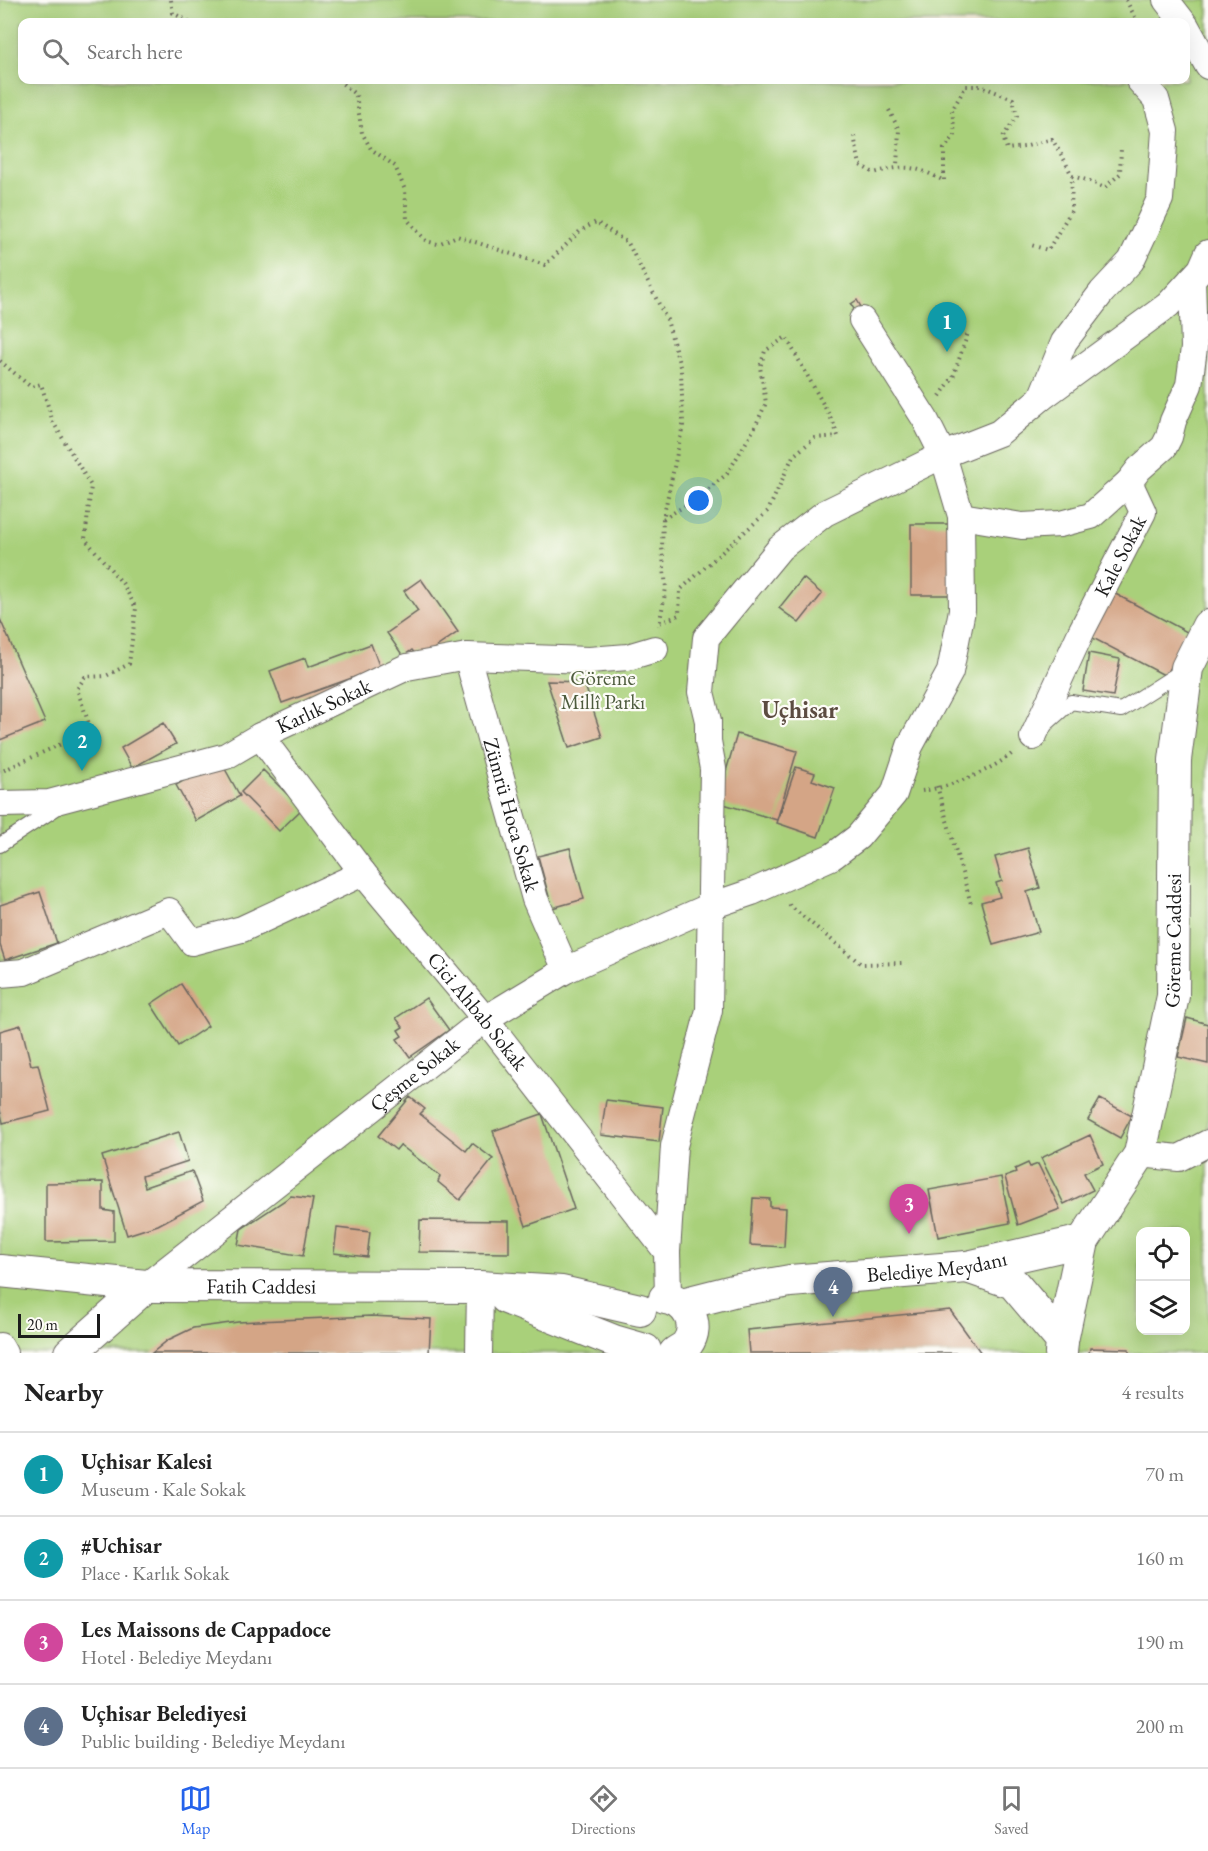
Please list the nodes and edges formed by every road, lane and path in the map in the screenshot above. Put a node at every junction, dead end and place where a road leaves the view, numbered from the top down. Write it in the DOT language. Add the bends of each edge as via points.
graph roads {
  1 [pos="171,0"];
  2 [pos="1126,0"];
  3 [pos="1166,0"];
  4 [pos="183,18"];
  5 [pos="1135,18"];
  6 [pos="1180,18"];
  7 [pos="1190,34"];
  8 [pos="1208,66"];
  9 [pos="343,84"];
  10 [pos="1142,84"];
  11 [pos="889,110"];
  12 [pos="854,136"];
  13 [pos="1121,147"];
  14 [pos="897,166"];
  15 [pos="1072,176"];
  16 [pos="1031,244"];
  17 [pos="1208,253"];
  18 [pos="1192,279"];
  19 [pos="862,320"];
  20 [pos="968,333"];
  21 [pos="0,361"];
  22 [pos="952,377"];
  23 [pos="1041,398"];
  24 [pos="943,454"];
  25 [pos="1129,482"];
  26 [pos="961,516"];
  27 [pos="663,519"];
  28 [pos="660,623"];
  29 [pos="1208,626"];
  30 [pos="655,649"];
  31 [pos="467,656"];
  32 [pos="1187,668"];
  33 [pos="260,736"];
  34 [pos="1033,737"];
  35 [pos="0,772"];
  36 [pos="938,786"];
  37 [pos="894,794"];
  38 [pos="75,796"];
  39 [pos="0,804"];
  40 [pos="0,845"];
  41 [pos="363,873"];
  42 [pos="752,892"];
  43 [pos="711,906"];
  44 [pos="972,907"];
  45 [pos="905,963"];
  46 [pos="566,970"];
  47 [pos="0,974"];
  48 [pos="485,1019"];
  49 [pos="1208,1143"];
  50 [pos="1140,1154"];
  51 [pos="1083,1241"];
  52 [pos="667,1252"];
  53 [pos="967,1267"];
  54 [pos="0,1270"];
  55 [pos="146,1286"];
  56 [pos="480,1287"];
  57 [pos="675,1301"];
  58 [pos="640,1310"];
  59 [pos="0,1346"];
  60 [pos="1062,1347"];
  61 [pos="658,1352"];
  62 [pos="3,1353"];
  63 [pos="70,1353"];
  64 [pos="479,1353"];
  1 -- 4 [label="path" via="173,12"];
  2 -- 5 [label="path"];
  3 -- 6 [label="street"];
  7 -- 8 [label="street"];
  9 -- 27 [label="path" via="356,95 363,133 371,149 395,166 405,190 407,219 426,241 438,244 457,236 545,265 580,231 596,222 628,243 667,320 681,370 683,425"];
  10 -- 23 [label="street" via="1156,99 1165,131 1160,199 1131,261 1064,342"];
  11 -- 14 [label="path" via="899,130"];
  12 -- 14 [label="path" via="860,165 874,173"];
  13 -- 15 [label="path" via="1120,174 1104,188"];
  14 -- 15 [label="path" via="923,170 944,181 944,149 955,135 951,110 966,86 981,86 1012,99 1017,116 1003,137 1007,149 1052,139"];
  15 -- 16 [label="path" via="1071,211 1048,250"];
  17 -- 18 [label="street"];
  18 -- 23 [label="street" via="1168,305"];
  18 -- 25 [label="street, Kale Sokak" via="1194,348 1189,385 1164,447"];
  19 -- 24 [label="street"];
  20 -- 22 [label="path"];
  21 -- 35 [label="path" via="31,387 41,384 53,422 91,486 85,539 123,584 136,608 129,664 106,676 85,677 77,689 90,727 81,735"];
  23 -- 24 [label="street" via="999,433"];
  24 -- 26 [label="street"];
  24 -- 43 [label="street" via="825,513 780,548 706,638 700,692 713,768"];
  25 -- 26 [label="street" via="1090,516 1060,524 1022,526"];
  25 -- 34 [label="street, Kale Sokak" via="1143,512"];
  26 -- 37 [label="street" via="962,610 950,672 910,746"];
  27 -- 28 [label="path" via="666,588"];
  27 -- 28 [label="path" via="727,474 766,403 760,367 765,351 786,337 838,436 815,438 793,456 768,511 680,590 679,615"];
  28 -- 30 [label="path"];
  29 -- 32 [label="street, Göreme Caddesi"];
  30 -- 31 [label="street, Karlık Sokak" via="628,657 589,660"];
  31 -- 33 [label="street, Karlık Sokak" via="407,667"];
  31 -- 46 [label="street, Zümrü Hoca Sokak" via="535,899"];
  32 -- 34 [label="lane" via="1121,710 1071,702"];
  32 -- 50 [label="street, Göreme Caddesi" via="1175,760 1173,996"];
  33 -- 38 [label="street, Karlık Sokak" via="226,756"];
  33 -- 41 [label="street, Cici Ahbab Sokak"];
  34 -- 36 [label="path" via="1003,761"];
  36 -- 37 [label="path"];
  36 -- 44 [label="path"];
  37 -- 42 [label="street, Çeşme Sokak" via="858,837 833,856"];
  38 -- 39 [label="street, Karlık Sokak" via="49,803"];
  38 -- 40 [label="lane"];
  41 -- 47 [label="street" via="242,929 192,942 169,911 24,972"];
  41 -- 48 [label="street, Cici Ahbab Sokak"];
  42 -- 43 [label="street, Çeşme Sokak"];
  42 -- 45 [label="path" via="775,893 861,964"];
  43 -- 46 [label="street, Çeşme Sokak"];
  43 -- 52 [label="street" via="709,1010 674,1146"];
  46 -- 48 [label="street, Çeşme Sokak"];
  48 -- 52 [label="street, Cici Ahbab Sokak"];
  48 -- 55 [label="street, Çeşme Sokak"];
  49 -- 50 [label="street" via="1179,1158"];
  50 -- 51 [label="street, Göreme Caddesi"];
  51 -- 53 [label="street, Belediye Meydanı"];
  51 -- 60 [label="street"];
  52 -- 57 [label="street"];
  53 -- 57 [label="street, Belediye Meydanı" via="790,1281"];
  53 -- 60 [label="street" via="1013,1283"];
  54 -- 55 [label="street, Fatih Caddesi"];
  55 -- 56 [label="street, Fatih Caddesi"];
  55 -- 63 [label="street"];
  56 -- 58 [label="street, Fatih Caddesi" via="562,1292"];
  56 -- 61 [label="street, Fatih Caddesi" via="614,1341"];
  56 -- 64 [label="street"];
  57 -- 58 [label="street" via="652,1300"];
  57 -- 61 [label="street" via="691,1317 692,1333 686,1346"];
  58 -- 61 [label="street" via="634,1324 636,1338"];
  59 -- 62 [label="street"];
}
